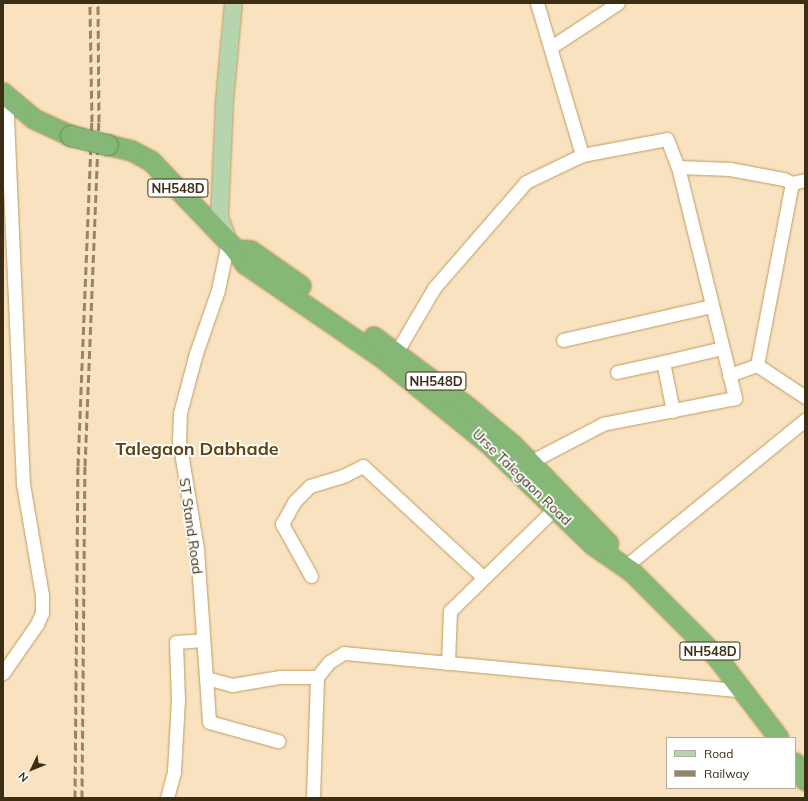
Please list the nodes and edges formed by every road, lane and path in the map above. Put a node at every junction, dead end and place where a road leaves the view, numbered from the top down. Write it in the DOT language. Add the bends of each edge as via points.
graph roads {
  1 [pos="233,3"];
  2 [pos="537,3"];
  3 [pos="618,3"];
  4 [pos="600,8"];
  5 [pos="551,47"];
  6 [pos="4,104"];
  7 [pos="582,155"];
  8 [pos="678,167"];
  9 [pos="805,180"];
  10 [pos="792,183"];
  11 [pos="238,247"];
  12 [pos="711,306"];
  13 [pos="563,340"];
  14 [pos="722,348"];
  15 [pos="393,358"];
  16 [pos="663,362"];
  17 [pos="757,365"];
  18 [pos="617,372"];
  19 [pos="729,375"];
  20 [pos="805,397"];
  21 [pos="673,411"];
  22 [pos="805,420"];
  23 [pos="530,462"];
  24 [pos="554,509"];
  25 [pos="630,569"];
  26 [pos="311,576"];
  27 [pos="483,577"];
  28 [pos="203,640"];
  29 [pos="448,663"];
  30 [pos="3,673"];
  31 [pos="317,677"];
  32 [pos="206,678"];
  33 [pos="745,691"];
  34 [pos="778,737"];
  35 [pos="278,741"];
  36 [pos="796,765"];
  37 [pos="805,780"];
  38 [pos="167,798"];
  39 [pos="313,798"];
  1 -- 11 [label="main road" via="224,102 219,216"];
  2 -- 5 [label="street"];
  3 -- 4 [label="street"];
  4 -- 5 [label="street"];
  5 -- 7 [label="street"];
  6 -- 11 [label="highway, Urse Talegaon Road / NH548D, bridge" via="71,136 132,151 152,161"];
  6 -- 30 [label="street" via="23,484 42,595 42,612 37,624"];
  7 -- 8 [label="street" via="667,139"];
  7 -- 15 [label="street" via="526,182 434,288"];
  8 -- 10 [label="street" via="730,169 784,179"];
  8 -- 12 [label="street"];
  9 -- 10 [label="street"];
  10 -- 17 [label="street"];
  11 -- 15 [label="highway, Urse Talegaon Road / NH548D" via="245,264"];
  11 -- 28 [label="street, ST Stand Road" via="218,290 196,353 180,413 179,433 197,549"];
  12 -- 13 [label="street"];
  12 -- 14 [label="street"];
  14 -- 16 [label="street"];
  14 -- 19 [label="street"];
  15 -- 23 [label="highway, NH548D" via="464,404"];
  15 -- 24 [label="highway, Urse Talegaon Road / NH548D" via="515,467"];
  16 -- 18 [label="street"];
  16 -- 21 [label="street"];
  17 -- 19 [label="street"];
  17 -- 20 [label="street"];
  19 -- 21 [label="street" via="735,398"];
  21 -- 23 [label="street" via="603,424"];
  22 -- 25 [label="street"];
  23 -- 25 [label="highway, NH548D" via="602,535"];
  24 -- 25 [label="highway, Urse Talegaon Road / NH548D" via="593,545"];
  24 -- 27 [label="street"];
  25 -- 33 [label="highway, Urse Talegaon Road / NH548D" via="716,656"];
  26 -- 27 [label="street" via="282,524 294,502 310,486 346,475 363,466"];
  27 -- 29 [label="street" via="450,611"];
  28 -- 32 [label="street, ST Stand Road"];
  28 -- 38 [label="street" via="176,642 178,700 174,771"];
  29 -- 31 [label="street" via="344,653 329,662"];
  29 -- 33 [label="street"];
  31 -- 32 [label="street" via="280,677 232,685"];
  31 -- 39 [label="street"];
  32 -- 35 [label="street, ST Stand Road" via="209,722"];
  33 -- 34 [label="highway, Urse Talegaon Road / NH548D"];
  36 -- 37 [label="highway"];
}
